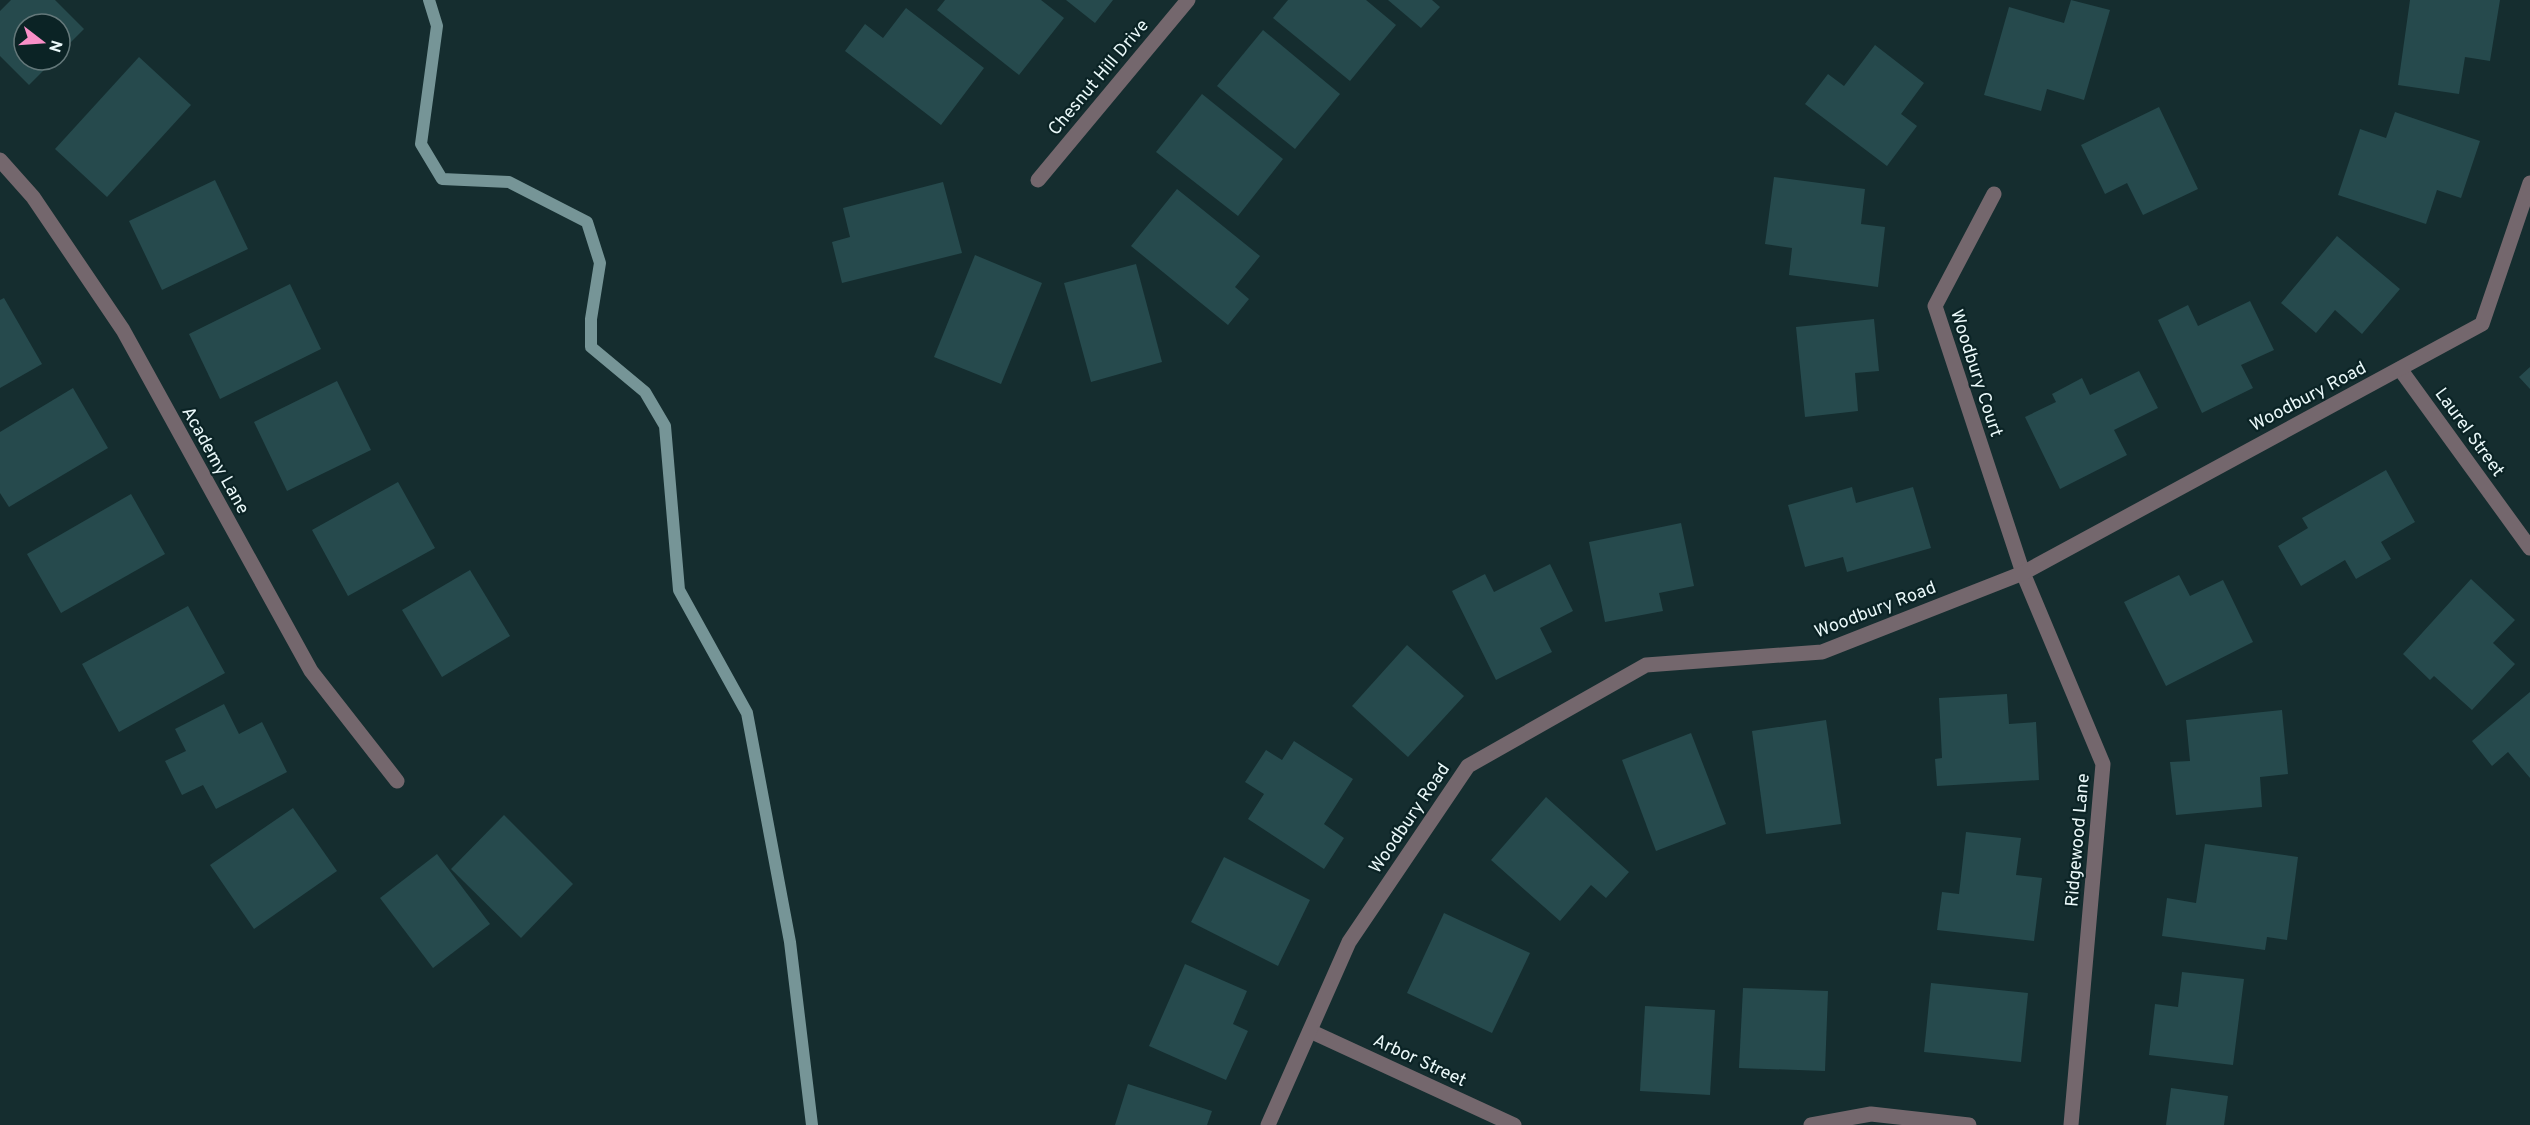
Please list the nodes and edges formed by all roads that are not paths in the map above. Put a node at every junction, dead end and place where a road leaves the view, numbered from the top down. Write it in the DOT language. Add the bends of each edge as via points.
graph roads {
  1 [pos="1188,0"];
  2 [pos="0,160"];
  3 [pos="1038,180"];
  4 [pos="2530,183"];
  5 [pos="1994,194"];
  6 [pos="2400,369"];
  7 [pos="2530,548"];
  8 [pos="2023,573"];
  9 [pos="396,781"];
  10 [pos="1310,1031"];
  11 [pos="1268,1125"];
  12 [pos="1514,1125"];
  13 [pos="1811,1125"];
  14 [pos="1969,1125"];
  15 [pos="2071,1125"];
  1 -- 3 [label="street, Chesnut Hill Drive"];
  2 -- 9 [label="street, Academy Lane" via="33,197 123,330 311,671"];
  4 -- 6 [label="street, Woodbury Road" via="2482,324"];
  5 -- 8 [label="street, Woodbury Court" via="1935,306"];
  6 -- 7 [label="street, Laurel Street"];
  6 -- 8 [label="street, Woodbury Road"];
  8 -- 10 [label="street, Woodbury Road" via="1822,652 1646,665 1468,766 1349,942"];
  8 -- 15 [label="street, Ridgewood Lane" via="2103,764"];
  10 -- 11 [label="street, Woodbury Road"];
  10 -- 12 [label="street, Arbor Street"];
  13 -- 14 [label="street" via="1871,1114"];
}
